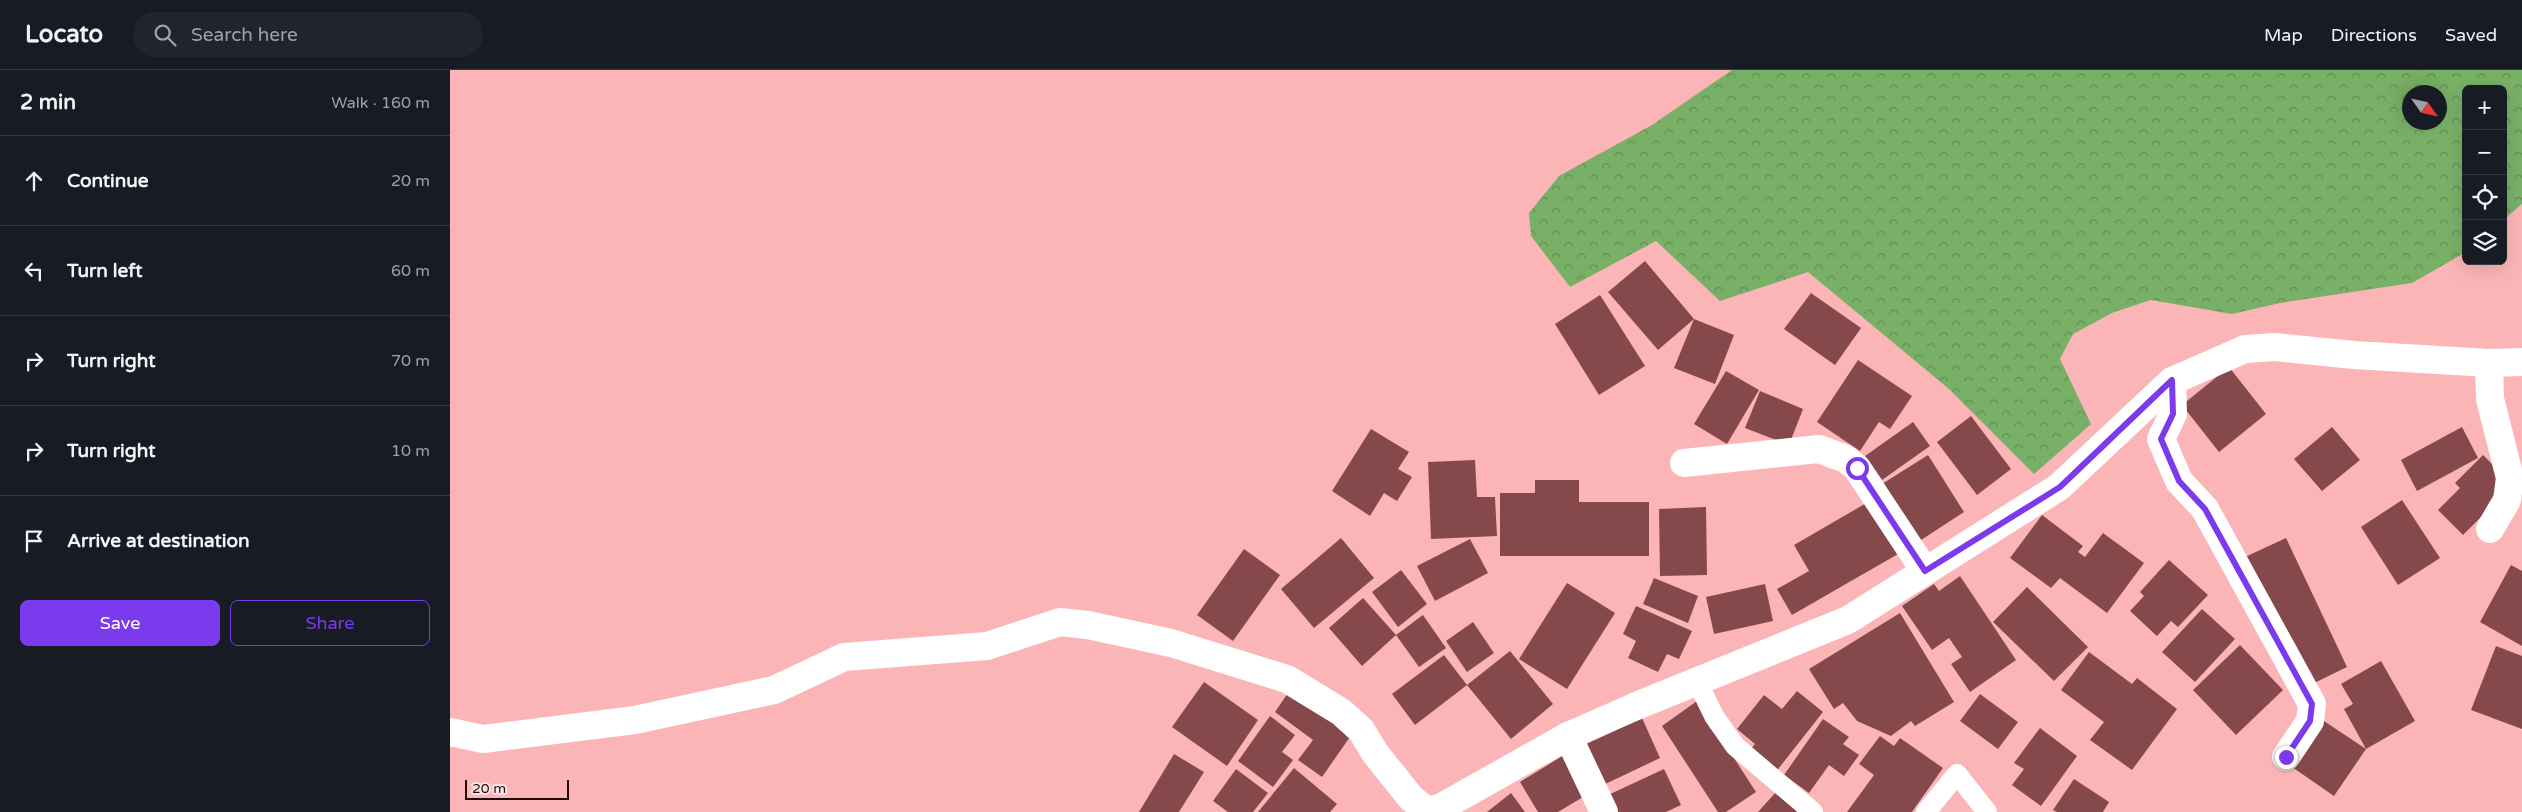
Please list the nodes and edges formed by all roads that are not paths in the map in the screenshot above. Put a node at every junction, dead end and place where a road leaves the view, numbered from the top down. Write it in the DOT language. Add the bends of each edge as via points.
graph roads {
  1 [pos="2522,362"];
  2 [pos="2489,363"];
  3 [pos="2172,380"];
  4 [pos="1684,463"];
  5 [pos="2490,529"];
  6 [pos="1925,571"];
  7 [pos="1697,680"];
  8 [pos="450,732"];
  9 [pos="1568,736"];
  10 [pos="2286,757"];
  11 [pos="1427,811"];
  12 [pos="1604,812"];
  13 [pos="1813,812"];
  14 [pos="1926,812"];
  15 [pos="1987,812"];
  1 -- 2 [label="street"];
  2 -- 3 [label="street" via="2354,356 2275,347 2246,350"];
  2 -- 5 [label="street" via="2490,399 2510,478 2507,500"];
  3 -- 6 [label="street" via="2060,487"];
  3 -- 10 [label="street" via="2173,414 2161,439 2179,481 2205,509 2312,704 2310,721"];
  4 -- 6 [label="street" via="1819,449 1834,453 1857,468 1868,482"];
  6 -- 7 [label="street" via="1848,620"];
  7 -- 9 [label="street"];
  7 -- 13 [label="lane" via="1714,716 1735,746"];
  8 -- 11 [label="street" via="483,739 635,720 774,690 844,658 987,646 1060,622 1171,642 1287,679 1341,712 1361,730 1411,798"];
  9 -- 11 [label="street" via="1440,808"];
  9 -- 12 [label="street"];
  14 -- 15 [label="lane" via="1957,774"];
}
